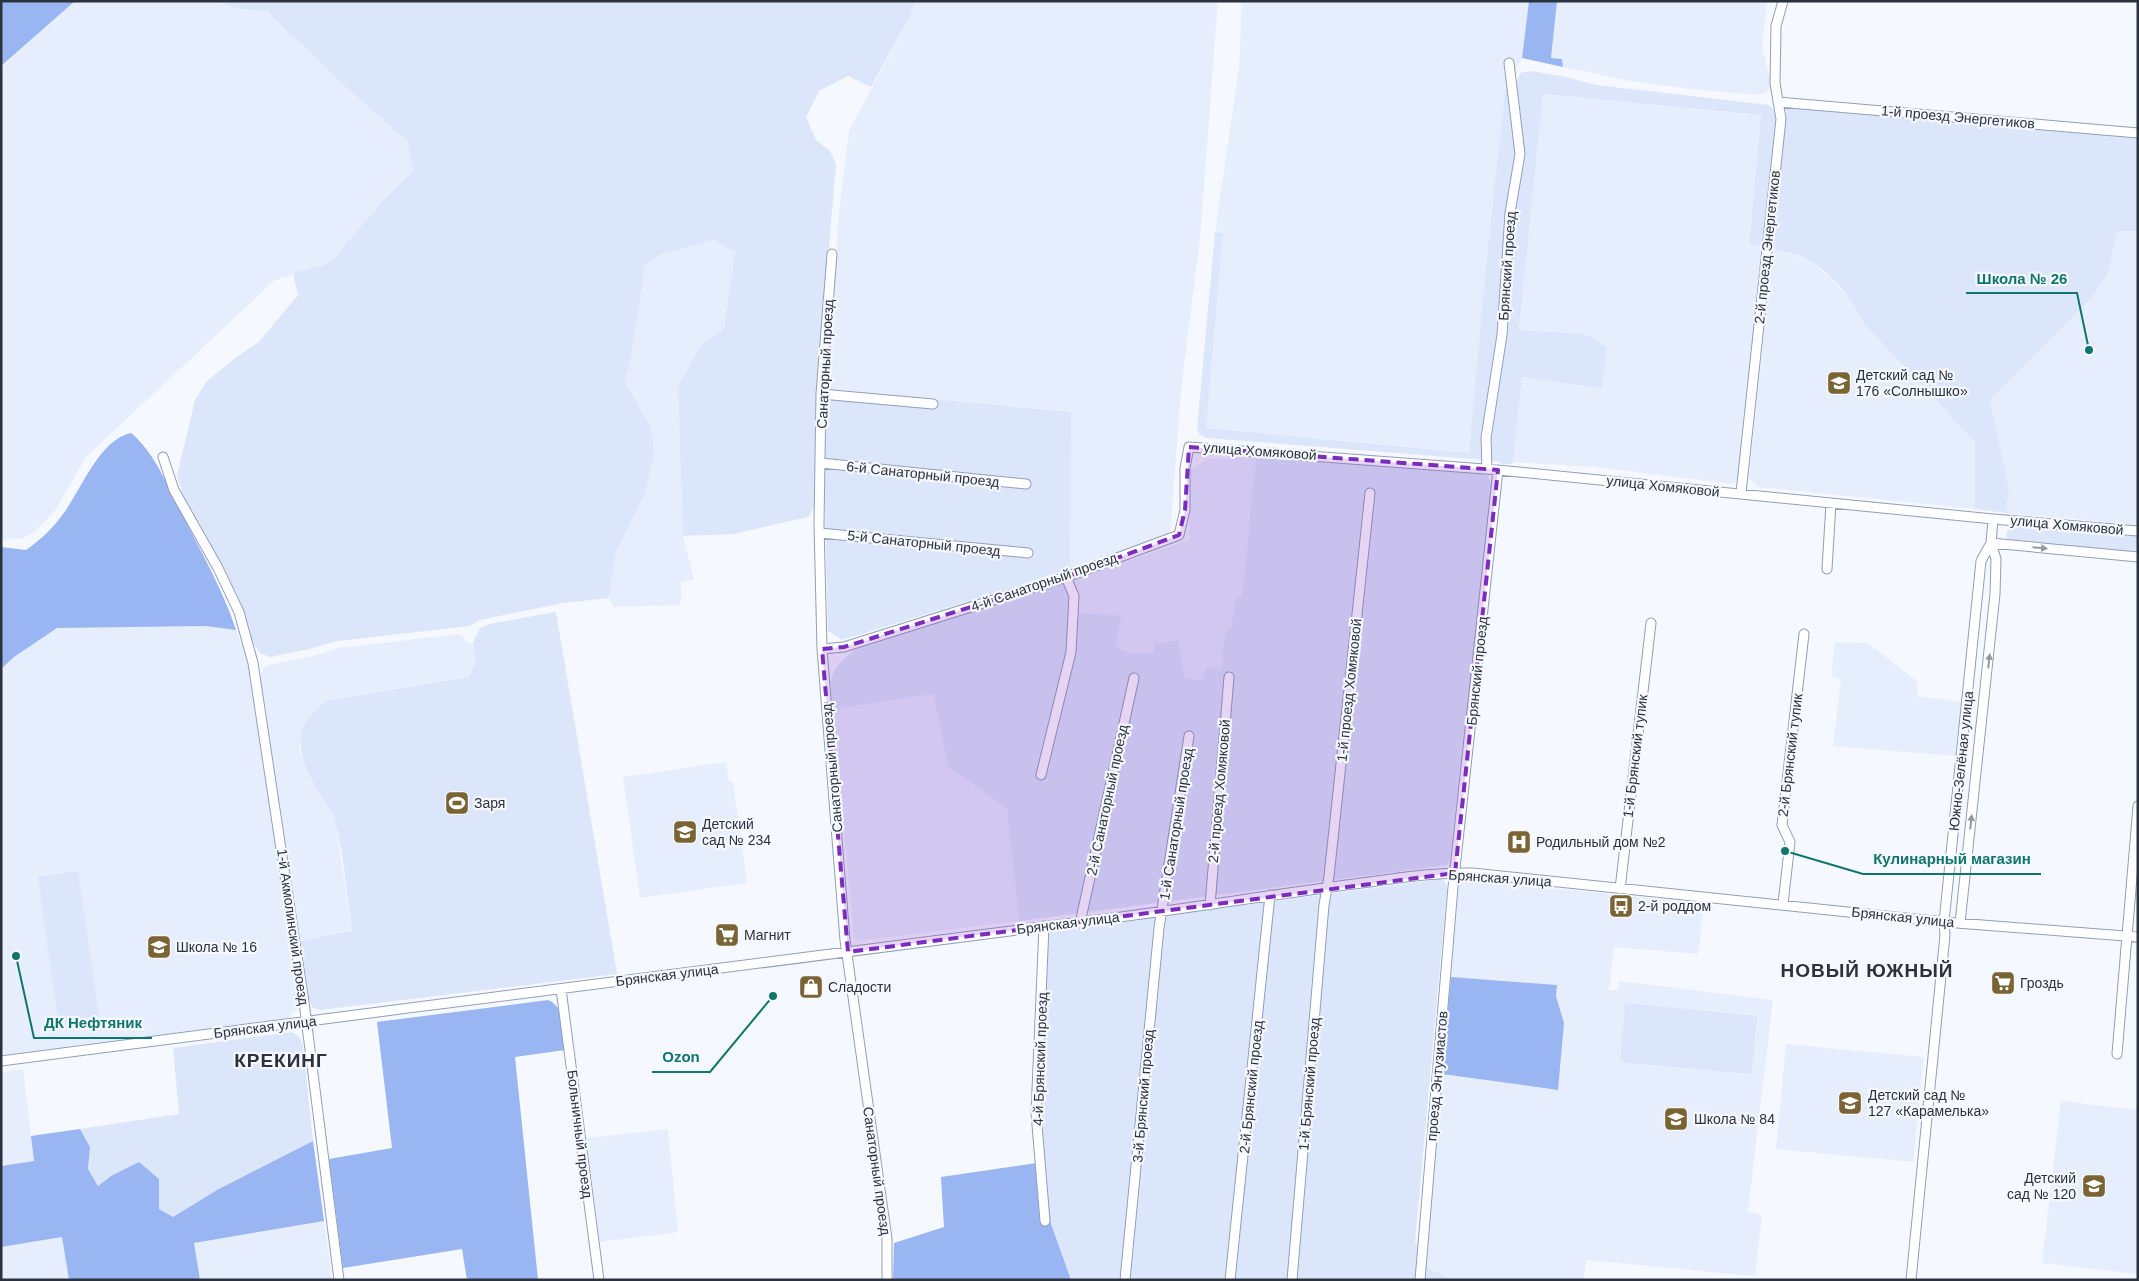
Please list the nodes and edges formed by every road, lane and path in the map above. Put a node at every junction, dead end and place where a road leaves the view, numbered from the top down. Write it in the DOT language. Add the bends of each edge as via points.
graph roads {
  1 [pos="1783,1"];
  2 [pos="1509,63"];
  3 [pos="1778,102"];
  4 [pos="2138,133"];
  5 [pos="832,254"];
  6 [pos="821,394"];
  7 [pos="933,404"];
  8 [pos="1189,446"];
  9 [pos="163,457"];
  10 [pos="821,463"];
  11 [pos="1487,469"];
  12 [pos="1498,470"];
  13 [pos="1026,484"];
  14 [pos="1370,493"];
  15 [pos="1741,493"];
  16 [pos="1831,503"];
  17 [pos="1997,519"];
  18 [pos="2138,531"];
  19 [pos="820,533"];
  20 [pos="1991,543"];
  21 [pos="1028,553"];
  22 [pos="2138,557"];
  23 [pos="1827,568"];
  24 [pos="1066,577"];
  25 [pos="1651,624"];
  26 [pos="1804,634"];
  27 [pos="822,649"];
  28 [pos="1229,677"];
  29 [pos="1134,678"];
  30 [pos="1189,736"];
  31 [pos="1041,775"];
  32 [pos="2138,806"];
  33 [pos="1455,873"];
  34 [pos="1327,888"];
  35 [pos="1620,889"];
  36 [pos="1270,895"];
  37 [pos="1783,904"];
  38 [pos="1210,905"];
  39 [pos="1162,912"];
  40 [pos="1080,922"];
  41 [pos="1944,922"];
  42 [pos="1960,923"];
  43 [pos="1044,926"];
  44 [pos="2126,936"];
  45 [pos="2138,937"];
  46 [pos="848,952"];
  47 [pos="561,989"];
  48 [pos="307,1022"];
  49 [pos="2117,1054"];
  50 [pos="1,1061"];
  51 [pos="1045,1221"];
  52 [pos="339,1280"];
  53 [pos="600,1280"];
  54 [pos="887,1280"];
  55 [pos="1125,1280"];
  56 [pos="1230,1280"];
  57 [pos="1292,1280"];
  58 [pos="1420,1280"];
  59 [pos="1911,1280"];
  1 -- 3 [label="street, 2-й проезд Энергетиков" via="1776,26 1775,84"];
  2 -- 11 [label="street, Брянский проезд" via="1520,154 1510,214 1502,335 1486,438"];
  3 -- 4 [label="street, 1-й проезд Энергетиков"];
  3 -- 15 [label="street, 2-й проезд Энергетиков" via="1781,119"];
  5 -- 6 [label="street, Санаторный проезд"];
  6 -- 7 [label="street"];
  6 -- 10 [label="street, Санаторный проезд"];
  8 -- 11 [label="street, улица Хомяковой"];
  8 -- 24 [label="street, 4-й Санаторный проезд" via="1185,468 1185,510 1179,535"];
  9 -- 48 [label="street, 1-й Акмолинский проезд" via="174,490 239,612 253,664"];
  10 -- 13 [label="street, 6-й Санаторный проезд"];
  10 -- 19 [label="street, Санаторный проезд"];
  11 -- 12 [label="street, улица Хомяковой"];
  12 -- 15 [label="street, улица Хомяковой"];
  12 -- 33 [label="street, Брянский проезд"];
  14 -- 34 [label="street, 1-й проезд Хомяковой"];
  15 -- 16 [label="street, улица Хомяковой"];
  16 -- 17 [label="street, улица Хомяковой"];
  16 -- 23 [label="street"];
  17 -- 18 [label="street, улица Хомяковой"];
  17 -- 20 [label="street, Южно-Зелёная улица"];
  19 -- 21 [label="street, 5-й Санаторный проезд"];
  19 -- 27 [label="street, Санаторный проезд"];
  20 -- 22 [label="street, улица Хомяковой, one-way"];
  20 -- 41 [label="street, Южно-Зелёная улица" via="1981,561"];
  42 -- 20 [label="street, Южно-Зелёная улица, one-way" via="1996,594 1996,559"];
  24 -- 27 [label="street, 4-й Санаторный проезд" via="844,647"];
  24 -- 31 [label="street" via="1074,596 1071,652"];
  25 -- 35 [label="street, 1-й Брянский тупик"];
  26 -- 37 [label="street, 2-й Брянский тупик" via="1782,826 1790,842"];
  27 -- 46 [label="street, Санаторный проезд"];
  28 -- 38 [label="street, 2-й проезд Хомяковой"];
  29 -- 40 [label="street, 2-й Санаторный проезд"];
  30 -- 39 [label="street, 1-й Санаторный проезд"];
  32 -- 44 [label="street"];
  33 -- 34 [label="street, Брянская улица"];
  33 -- 35 [label="street, Брянская улица"];
  33 -- 58 [label="street, проезд Энтузиастов"];
  34 -- 36 [label="street, Брянская улица"];
  34 -- 57 [label="street, 1-й Брянский проезд"];
  35 -- 37 [label="street, Брянская улица"];
  36 -- 38 [label="street, Брянская улица"];
  36 -- 56 [label="street, 2-й Брянский проезд"];
  37 -- 41 [label="street, Брянская улица"];
  38 -- 39 [label="street, Брянская улица"];
  39 -- 40 [label="street, Брянская улица"];
  39 -- 55 [label="street, 3-й Брянский проезд"];
  40 -- 43 [label="street, Брянская улица"];
  41 -- 42 [label="street, Брянская улица"];
  41 -- 59 [label="street, Южно-Зелёная улица"];
  42 -- 44 [label="street, Брянская улица"];
  43 -- 46 [label="street, Брянская улица"];
  43 -- 51 [label="street, 4-й Брянский проезд" via="1036,1113"];
  44 -- 45 [label="street, Брянская улица"];
  44 -- 49 [label="street"];
  46 -- 47 [label="street, Брянская улица"];
  46 -- 54 [label="street, Санаторный проезд" via="887,1239"];
  47 -- 48 [label="street, Брянская улица"];
  47 -- 53 [label="street, Больничный проезд"];
  48 -- 50 [label="street, Брянская улица"];
  48 -- 52 [label="street, 1-й Акмолинский проезд"];
}
